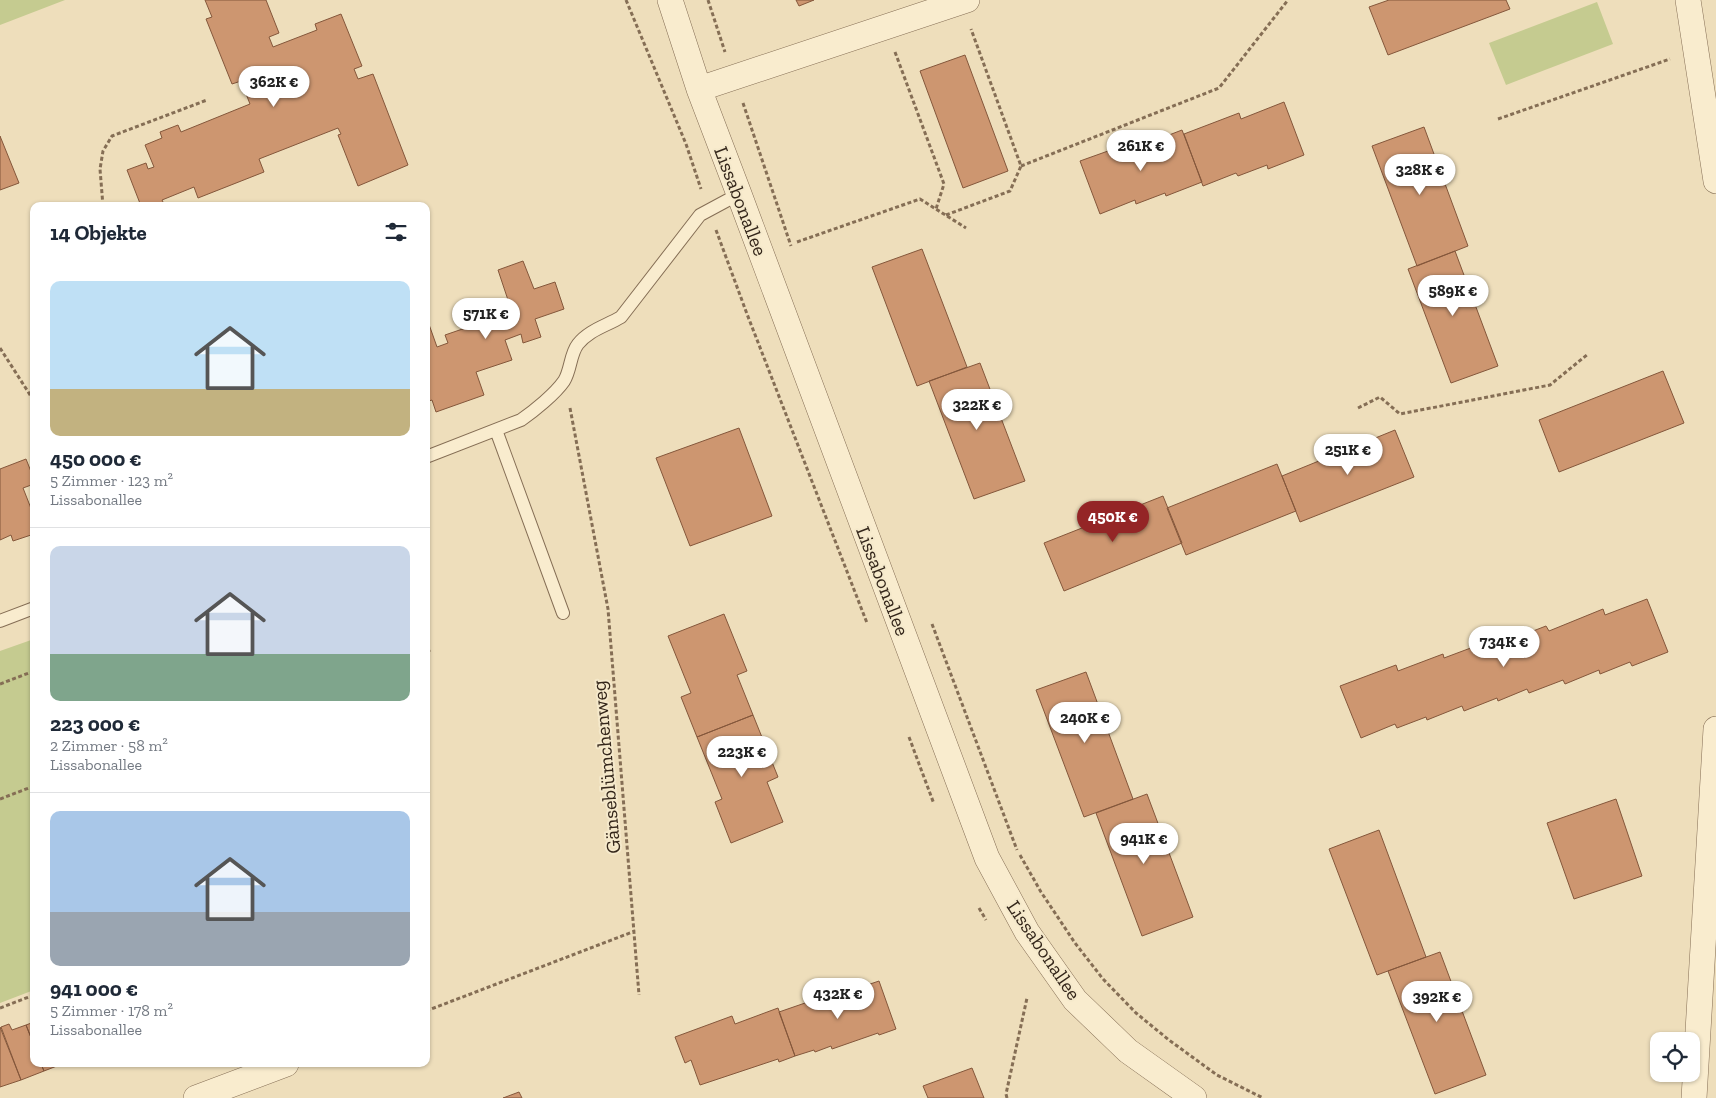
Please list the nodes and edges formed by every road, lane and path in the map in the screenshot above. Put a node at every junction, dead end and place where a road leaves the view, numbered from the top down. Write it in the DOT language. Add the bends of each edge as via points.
graph roads {
  1 [pos="626,0"];
  2 [pos="670,0"];
  3 [pos="708,0"];
  4 [pos="967,0"];
  5 [pos="1288,0"];
  6 [pos="1688,0"];
  7 [pos="969,24"];
  8 [pos="719,33"];
  9 [pos="894,49"];
  10 [pos="1673,58"];
  11 [pos="698,89"];
  12 [pos="207,100"];
  13 [pos="1498,119"];
  14 [pos="752,130"];
  15 [pos="1021,166"];
  16 [pos="698,181"];
  17 [pos="1716,181"];
  18 [pos="740,194"];
  19 [pos="102,202"];
  20 [pos="936,209"];
  21 [pos="946,215"];
  22 [pos="966,228"];
  23 [pos="797,242"];
  24 [pos="791,246"];
  25 [pos="0,348"];
  26 [pos="1588,354"];
  27 [pos="565,380"];
  28 [pos="30,395"];
  29 [pos="1358,408"];
  30 [pos="496,430"];
  31 [pos="430,455"];
  32 [pos="30,610"];
  33 [pos="562,613"];
  34 [pos="929,616"];
  35 [pos="0,621"];
  36 [pos="30,673"];
  37 [pos="0,684"];
  38 [pos="1716,729"];
  39 [pos="30,788"];
  40 [pos="0,799"];
  41 [pos="636,931"];
  42 [pos="640,994"];
  43 [pos="30,997"];
  44 [pos="1027,998"];
  45 [pos="0,1008"];
  46 [pos="430,1010"];
  47 [pos="278,1067"];
  48 [pos="196,1098"];
  49 [pos="1007,1098"];
  50 [pos="1194,1098"];
  51 [pos="1262,1098"];
  52 [pos="1694,1098"];
  1 -- 16 [label="path" via="686,144"];
  2 -- 11 [label="street, Lissabonallee"];
  3 -- 8 [label="path"];
  4 -- 11 [label="street"];
  5 -- 15 [label="path" via="1219,88"];
  6 -- 17 [label="street"];
  7 -- 15 [label="path"];
  9 -- 20 [label="path" via="944,184"];
  10 -- 13 [label="path"];
  11 -- 18 [label="street, Lissabonallee"];
  12 -- 19 [label="path" via="112,136 103,151 100,169"];
  14 -- 24 [label="path"];
  15 -- 21 [label="path" via="1010,191"];
  18 -- 27 [label="lane" via="700,215 621,317 588,333 577,346"];
  18 -- 50 [label="street, Lissabonallee" via="987,858 1027,932 1075,1000 1128,1052"];
  20 -- 21 [label="path"];
  20 -- 23 [label="path" via="920,199"];
  21 -- 22 [label="path"];
  25 -- 28 [label="path"];
  26 -- 29 [label="path" via="1550,385 1400,414 1380,398"];
  27 -- 30 [label="lane" via="534,412"];
  27 -- 41 [label="path, Gänseblümchenweg" via="608,609"];
  30 -- 31 [label="lane"];
  30 -- 33 [label="lane"];
  32 -- 35 [label="lane"];
  34 -- 51 [label="path" via="1016,848 1075,943 1103,980 1136,1013 1217,1075"];
  36 -- 37 [label="path"];
  38 -- 52 [label="street"];
  39 -- 40 [label="path"];
  41 -- 42 [label="path, Gänseblümchenweg"];
  41 -- 46 [label="path"];
  43 -- 45 [label="path"];
  44 -- 49 [label="path"];
  47 -- 48 [label="street"];
}
